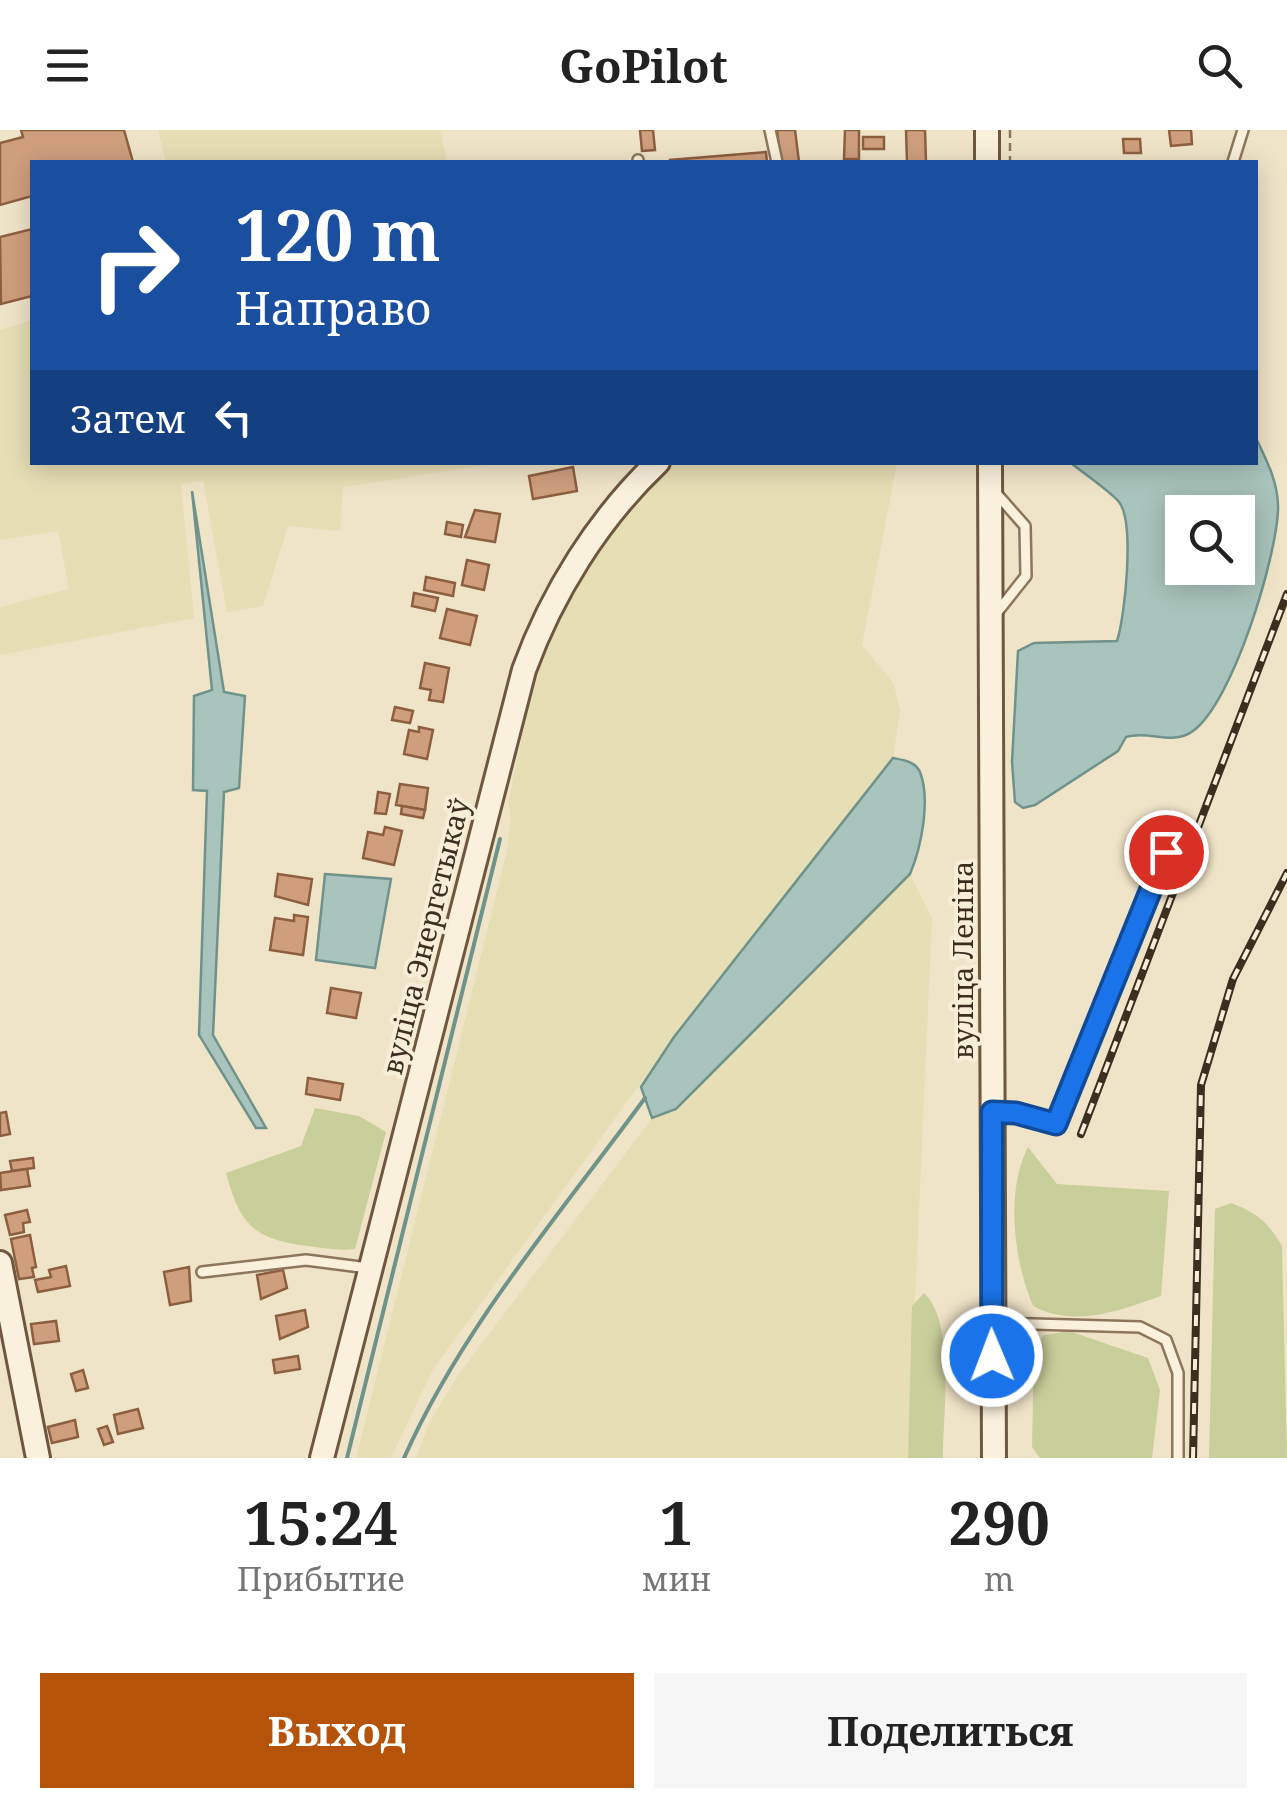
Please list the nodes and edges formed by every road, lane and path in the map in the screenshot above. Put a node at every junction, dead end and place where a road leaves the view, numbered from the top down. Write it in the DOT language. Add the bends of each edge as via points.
graph roads {
  1 [pos="770,130"];
  2 [pos="987,130"];
  3 [pos="1010,130"];
  4 [pos="1244,130"];
  5 [pos="777,160"];
  6 [pos="987,160"];
  7 [pos="1010,160"];
  8 [pos="1234,160"];
  9 [pos="643,468"];
  10 [pos="990,474"];
  11 [pos="990,620"];
  12 [pos="1166,852"];
  13 [pos="992,1112"];
  14 [pos="0,1263"];
  15 [pos="370,1268"];
  16 [pos="202,1272"];
  17 [pos="992,1323"];
  18 [pos="38,1458"];
  19 [pos="322,1458"];
  20 [pos="994,1458"];
  21 [pos="1178,1458"];
  1 -- 5 [label="lane"];
  2 -- 6 [label="street"];
  3 -- 7 [label="path"];
  4 -- 8 [label="lane"];
  9 -- 15 [label="street, вуліца Энергетыкаў" via="542,621 524,670"];
  10 -- 11 [label="street, вуліца Леніна"];
  10 -- 11 [label="lane" via="1025,526 1026,576"];
  11 -- 13 [label="street, вуліца Леніна"];
  12 -- 13 [label="lane" via="1056,1124"];
  13 -- 17 [label="street, вуліца Леніна"];
  14 -- 18 [label="street"];
  15 -- 16 [label="lane" via="306,1260"];
  15 -- 19 [label="street, вуліца Энергетыкаў"];
  17 -- 20 [label="street, вуліца Леніна"];
  17 -- 21 [label="lane" via="1140,1327 1166,1340 1178,1373"];
}
